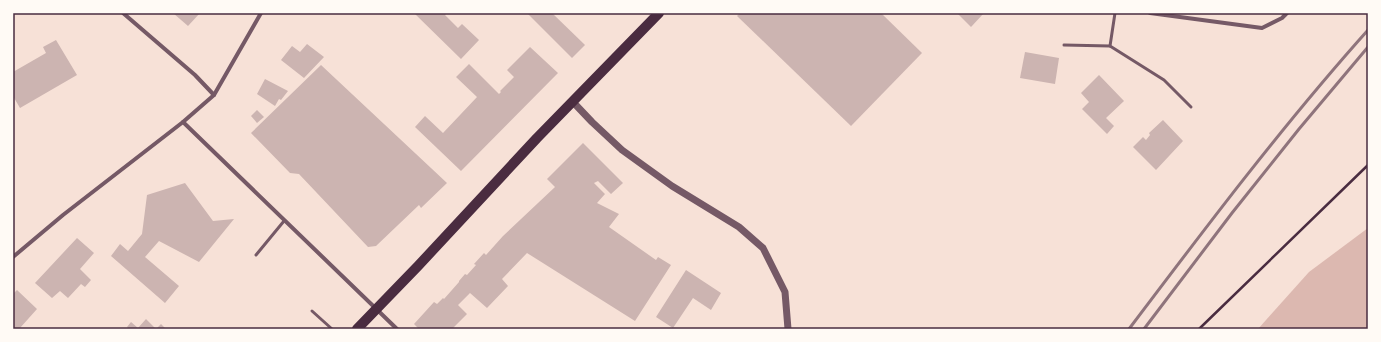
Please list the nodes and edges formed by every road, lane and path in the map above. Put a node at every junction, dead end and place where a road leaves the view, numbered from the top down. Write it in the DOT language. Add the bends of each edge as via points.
graph roads {
  1 [pos="122,13"];
  2 [pos="261,13"];
  3 [pos="659,13"];
  4 [pos="1115,13"];
  5 [pos="1150,13"];
  6 [pos="1287,13"];
  7 [pos="1064,45"];
  8 [pos="1110,46"];
  9 [pos="214,95"];
  10 [pos="573,102"];
  11 [pos="1191,107"];
  12 [pos="183,122"];
  13 [pos="1368,165"];
  14 [pos="284,220"];
  15 [pos="256,255"];
  16 [pos="13,257"];
  17 [pos="377,309"];
  18 [pos="312,311"];
  19 [pos="332,329"];
  20 [pos="356,329"];
  21 [pos="397,329"];
  22 [pos="788,329"];
  23 [pos="1199,329"];
  1 -- 9 [label="street" via="195,75"];
  2 -- 9 [label="street"];
  3 -- 10 [label="main road"];
  4 -- 8 [label="lane"];
  5 -- 6 [label="street" via="1262,28"];
  7 -- 8 [label="lane"];
  8 -- 11 [label="lane" via="1164,80"];
  9 -- 12 [label="street"];
  10 -- 17 [label="main road"];
  10 -- 22 [label="street" via="622,150 672,186 739,227 763,248 785,292"];
  12 -- 14 [label="street"];
  12 -- 16 [label="street"];
  13 -- 23 [label="path"];
  14 -- 15 [label="lane"];
  14 -- 17 [label="street"];
  17 -- 20 [label="main road"];
  17 -- 21 [label="street"];
  18 -- 19 [label="lane"];
}
